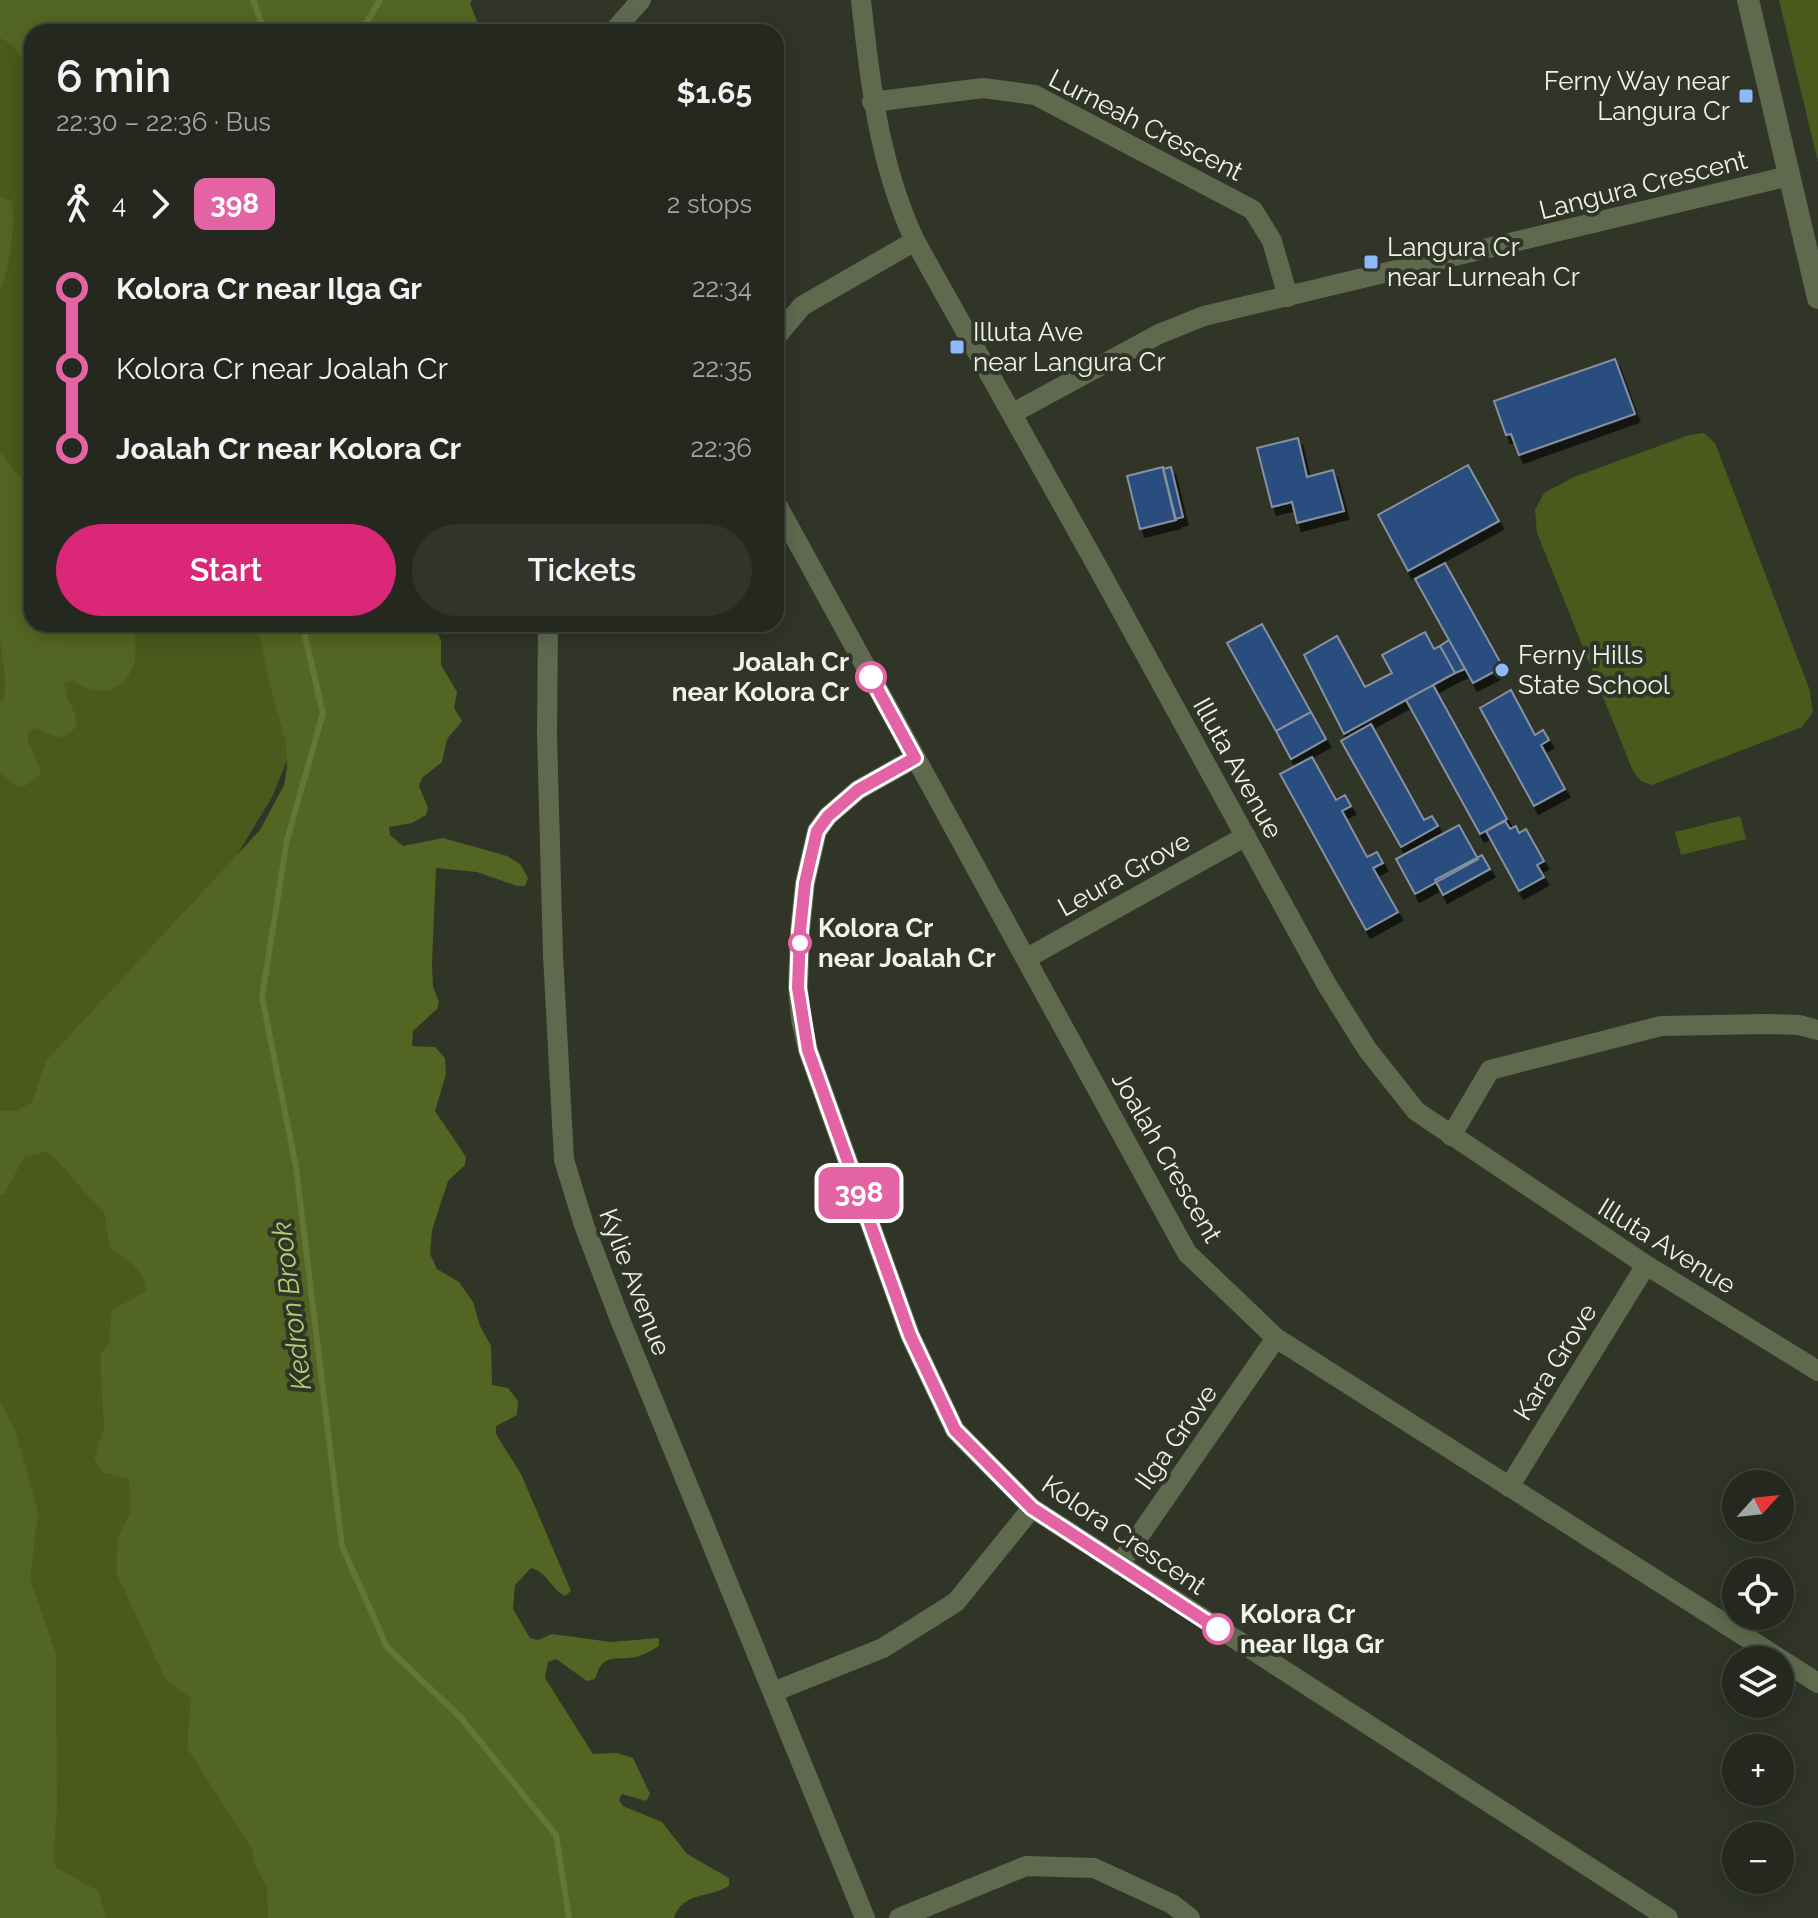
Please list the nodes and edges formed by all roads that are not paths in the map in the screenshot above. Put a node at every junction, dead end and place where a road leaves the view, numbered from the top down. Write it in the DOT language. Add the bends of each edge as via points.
graph roads {
  1 [pos="641,0"];
  2 [pos="861,0"];
  3 [pos="1748,0"];
  4 [pos="620,24"];
  5 [pos="872,102"];
  6 [pos="1789,176"];
  7 [pos="915,241"];
  8 [pos="1288,297"];
  9 [pos="1818,298"];
  10 [pos="784,327"];
  11 [pos="1013,413"];
  12 [pos="784,518"];
  13 [pos="548,632"];
  14 [pos="915,758"];
  15 [pos="1246,836"];
  16 [pos="1027,958"];
  17 [pos="1818,1030"];
  18 [pos="1451,1136"];
  19 [pos="1646,1265"];
  20 [pos="1276,1338"];
  21 [pos="1818,1371"];
  22 [pos="1509,1487"];
  23 [pos="1032,1508"];
  24 [pos="1119,1565"];
  25 [pos="1818,1683"];
  26 [pos="773,1692"];
  27 [pos="865,1918"];
  28 [pos="899,1918"];
  29 [pos="1190,1918"];
  30 [pos="1668,1918"];
  1 -- 4 [label="street"];
  2 -- 5 [label="street, Illuta Avenue"];
  3 -- 6 [label="street"];
  5 -- 7 [label="street, Illuta Avenue" via="889,176"];
  5 -- 8 [label="street, Lurneah Crescent" via="983,88 1035,95 1253,210 1272,241"];
  6 -- 8 [label="street, Langura Crescent"];
  6 -- 9 [label="street"];
  7 -- 10 [label="street" via="802,306"];
  7 -- 11 [label="street, Illuta Avenue"];
  8 -- 11 [label="street, Langura Crescent" via="1182,323"];
  11 -- 15 [label="street, Illuta Avenue"];
  12 -- 14 [label="street, Joalah Crescent"];
  13 -- 26 [label="street, Kylie Avenue" via="553,955 564,1160 614,1303"];
  14 -- 16 [label="street, Joalah Crescent"];
  14 -- 23 [label="street, Kolora Crescent" via="858,790 817,831 800,931 801,1019 910,1335 955,1430"];
  15 -- 16 [label="street, Leura Grove"];
  15 -- 18 [label="street, Illuta Avenue" via="1367,1049 1416,1111"];
  16 -- 20 [label="street, Joalah Crescent" via="1187,1253"];
  17 -- 18 [label="street" via="1766,1024 1661,1026 1490,1070"];
  18 -- 19 [label="street, Illuta Avenue"];
  19 -- 21 [label="street, Illuta Avenue"];
  19 -- 22 [label="street, Kara Grove"];
  20 -- 22 [label="street, Joalah Crescent"];
  20 -- 24 [label="street, Ilga Grove"];
  22 -- 25 [label="street, Joalah Crescent"];
  23 -- 24 [label="street, Kolora Crescent"];
  23 -- 26 [label="street" via="956,1602 883,1648"];
  24 -- 30 [label="street, Kolora Crescent"];
  26 -- 27 [label="street, Kylie Avenue"];
  28 -- 29 [label="street" via="1026,1866 1094,1868 1172,1904"];
}
